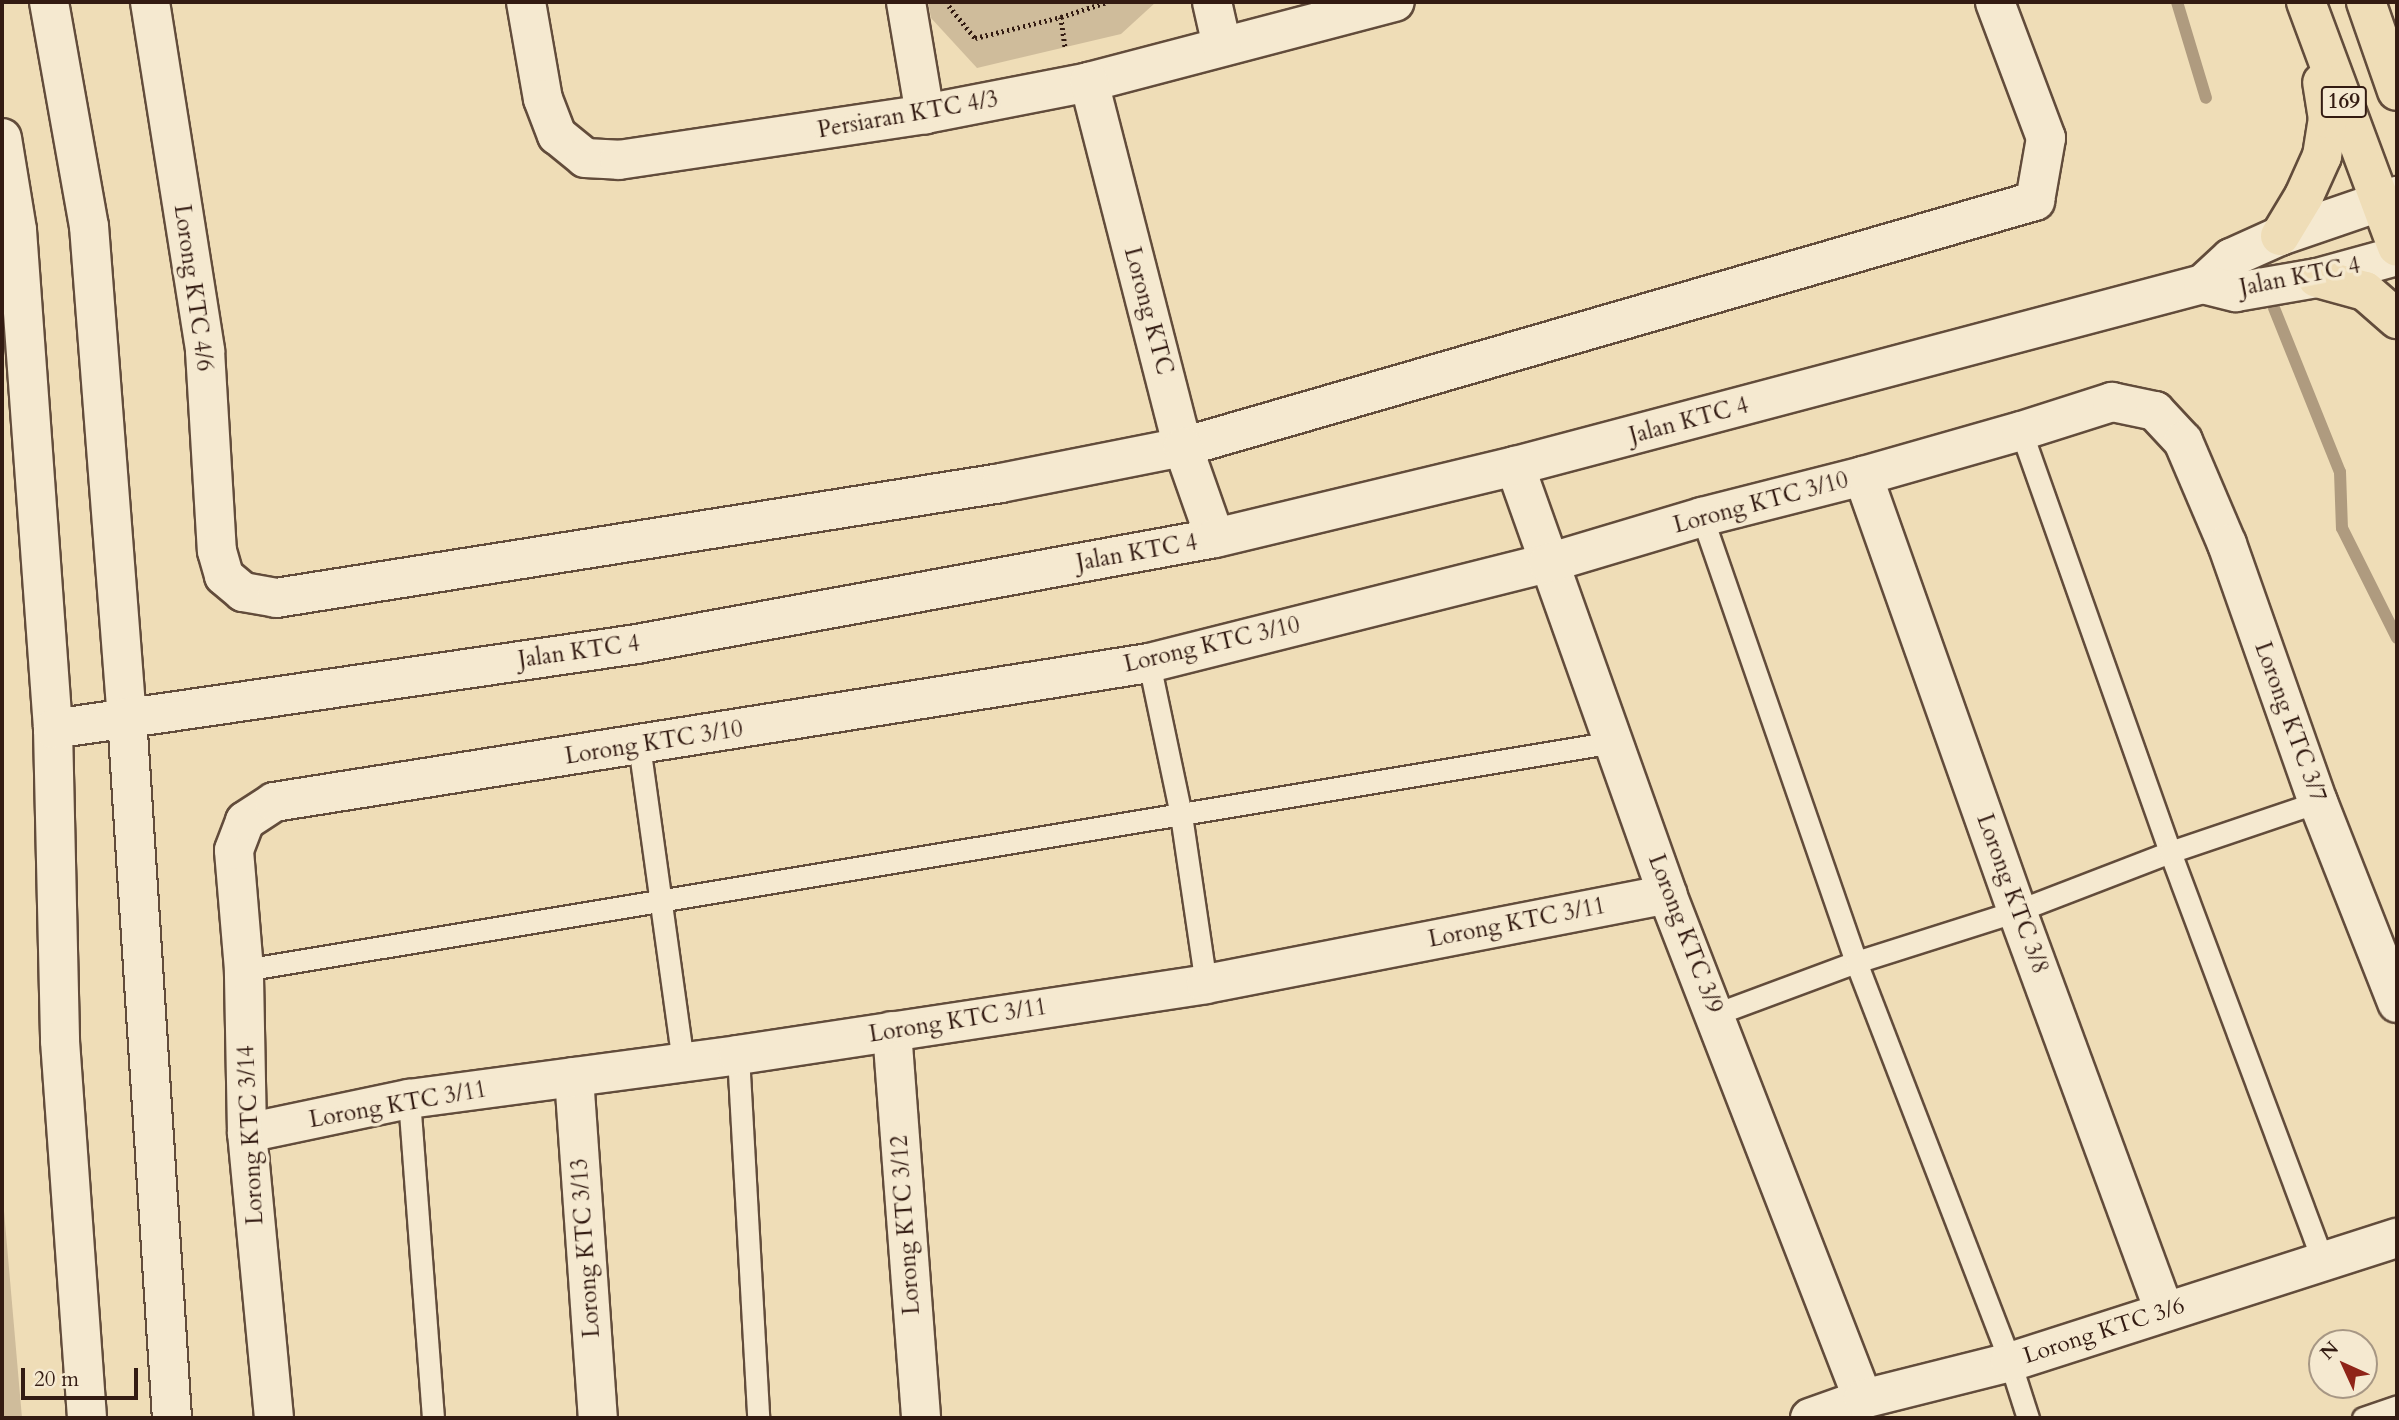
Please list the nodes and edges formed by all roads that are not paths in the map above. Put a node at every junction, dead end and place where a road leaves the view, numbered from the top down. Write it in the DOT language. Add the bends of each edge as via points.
graph roads {
  1 [pos="50,2"];
  2 [pos="150,2"];
  3 [pos="526,2"];
  4 [pos="906,2"];
  5 [pos="1212,2"];
  6 [pos="1395,2"];
  7 [pos="1995,2"];
  8 [pos="2368,2"];
  9 [pos="2308,8"];
  10 [pos="2397,40"];
  11 [pos="1222,46"];
  12 [pos="1089,82"];
  13 [pos="2397,91"];
  14 [pos="925,114"];
  15 [pos="2,138"];
  16 [pos="2389,199"];
  17 [pos="2280,236"];
  18 [pos="2397,247"];
  19 [pos="2397,256"];
  20 [pos="2317,278"];
  21 [pos="2203,284"];
  22 [pos="2397,319"];
  23 [pos="2021,432"];
  24 [pos="2183,441"];
  25 [pos="1184,447"];
  26 [pos="1515,466"];
  27 [pos="1863,476"];
  28 [pos="1702,517"];
  29 [pos="1215,538"];
  30 [pos="1548,563"];
  31 [pos="1149,663"];
  32 [pos="127,717"];
  33 [pos="53,729"];
  34 [pos="1614,742"];
  35 [pos="639,746"];
  36 [pos="2318,802"];
  37 [pos="1181,816"];
  38 [pos="234,850"];
  39 [pos="2170,852"];
  40 [pos="1667,894"];
  41 [pos="662,902"];
  42 [pos="2017,911"];
  43 [pos="1856,962"];
  44 [pos="244,970"];
  45 [pos="1206,984"];
  46 [pos="2397,1003"];
  47 [pos="1716,1014"];
  48 [pos="892,1031"];
  49 [pos="737,1055"];
  50 [pos="682,1062"];
  51 [pos="574,1077"];
  52 [pos="409,1099"];
  53 [pos="247,1133"];
  54 [pos="2397,1238"];
  55 [pos="2324,1263"];
  56 [pos="2164,1311"];
  57 [pos="2010,1362"];
  58 [pos="1863,1399"];
  59 [pos="2397,1406"];
  60 [pos="88,1418"];
  61 [pos="172,1418"];
  62 [pos="274,1418"];
  63 [pos="433,1418"];
  64 [pos="597,1418"];
  65 [pos="758,1418"];
  66 [pos="920,1418"];
  67 [pos="1810,1418"];
  68 [pos="2028,1418"];
  69 [pos="2363,1418"];
  1 -- 32 [label="street" via="89,226"];
  2 -- 25 [label="street, Lorong KTC 4/6" via="205,351 217,551 224,576 243,592 276,598 1001,484"];
  3 -- 14 [label="street, Persiaran KTC 4/3" via="543,99 557,135 586,158 619,160"];
  4 -- 14 [label="street"];
  5 -- 11 [label="street"];
  6 -- 11 [label="street, Persiaran KTC 4/3"];
  7 -- 25 [label="street" via="2046,138 2035,201"];
  8 -- 10 [label="main road"];
  8 -- 13 [label="main road, 169"];
  9 -- 16 [label="main road, 169"];
  9 -- 17 [label="main road" via="2328,119 2322,156"];
  11 -- 12 [label="street, Persiaran KTC 4/3"];
  12 -- 14 [label="street, Persiaran KTC 4/3"];
  12 -- 25 [label="street, Lorong KTC"];
  15 -- 33 [label="street" via="17,230"];
  16 -- 17 [label="street, Jalan KTC 4"];
  16 -- 18 [label="main road, 169"];
  17 -- 21 [label="street, Jalan KTC 4" via="2231,258"];
  19 -- 20 [label="street, Jalan KTC 4"];
  20 -- 21 [label="street, Jalan KTC 4" via="2236,292"];
  20 -- 22 [label="main road" via="2365,291"];
  21 -- 26 [label="street, Jalan KTC 4"];
  23 -- 24 [label="street, Lorong KTC 3/10" via="2112,402 2155,411"];
  23 -- 27 [label="street, Lorong KTC 3/10"];
  23 -- 39 [label="lane"];
  24 -- 36 [label="street, Lorong KTC 3/7" via="2227,544"];
  25 -- 29 [label="street, Lorong KTC"];
  26 -- 29 [label="street, Jalan KTC 4"];
  26 -- 30 [label="street, Lorong KTC 3/9"];
  27 -- 28 [label="street, Lorong KTC 3/10"];
  27 -- 42 [label="street, Lorong KTC 3/8"];
  28 -- 30 [label="street, Lorong KTC 3/10"];
  28 -- 43 [label="lane"];
  29 -- 32 [label="street, Jalan KTC 4" via="637,644"];
  30 -- 31 [label="street, Lorong KTC 3/10"];
  30 -- 34 [label="street, Lorong KTC 3/9"];
  31 -- 35 [label="street, Lorong KTC 3/10"];
  31 -- 37 [label="lane"];
  32 -- 33 [label="street, Jalan KTC 4"];
  32 -- 61 [label="street"];
  33 -- 60 [label="street" via="60,1041"];
  34 -- 37 [label="lane"];
  34 -- 40 [label="street, Lorong KTC 3/9"];
  35 -- 38 [label="street, Lorong KTC 3/10" via="274,802 245,821"];
  35 -- 41 [label="lane"];
  36 -- 39 [label="lane"];
  36 -- 46 [label="street, Lorong KTC 3/7"];
  37 -- 41 [label="lane"];
  37 -- 45 [label="lane"];
  38 -- 44 [label="street, Lorong KTC 3/14"];
  39 -- 42 [label="lane"];
  39 -- 55 [label="lane"];
  40 -- 45 [label="street, Lorong KTC 3/11"];
  40 -- 47 [label="street, Lorong KTC 3/9"];
  41 -- 44 [label="lane"];
  41 -- 50 [label="lane"];
  42 -- 43 [label="lane"];
  42 -- 56 [label="street, Lorong KTC 3/8"];
  43 -- 47 [label="lane"];
  43 -- 57 [label="lane"];
  44 -- 53 [label="street, Lorong KTC 3/14"];
  45 -- 48 [label="street, Lorong KTC 3/11"];
  47 -- 58 [label="street, Lorong KTC 3/9"];
  48 -- 49 [label="street, Lorong KTC 3/11"];
  48 -- 66 [label="street, Lorong KTC 3/12"];
  49 -- 50 [label="street, Lorong KTC 3/11"];
  49 -- 65 [label="lane"];
  50 -- 51 [label="street, Lorong KTC 3/11"];
  51 -- 52 [label="street, Lorong KTC 3/11"];
  51 -- 64 [label="street, Lorong KTC 3/13"];
  52 -- 53 [label="street, Lorong KTC 3/11"];
  52 -- 63 [label="lane"];
  53 -- 62 [label="street, Lorong KTC 3/14"];
  54 -- 55 [label="street, Lorong KTC 3/6"];
  55 -- 56 [label="street, Lorong KTC 3/6"];
  56 -- 57 [label="street, Lorong KTC 3/6"];
  57 -- 58 [label="street, Lorong KTC 3/6"];
  57 -- 68 [label="lane"];
  58 -- 67 [label="street, Lorong KTC 3/6"];
  59 -- 69 [label="lane"];
}
